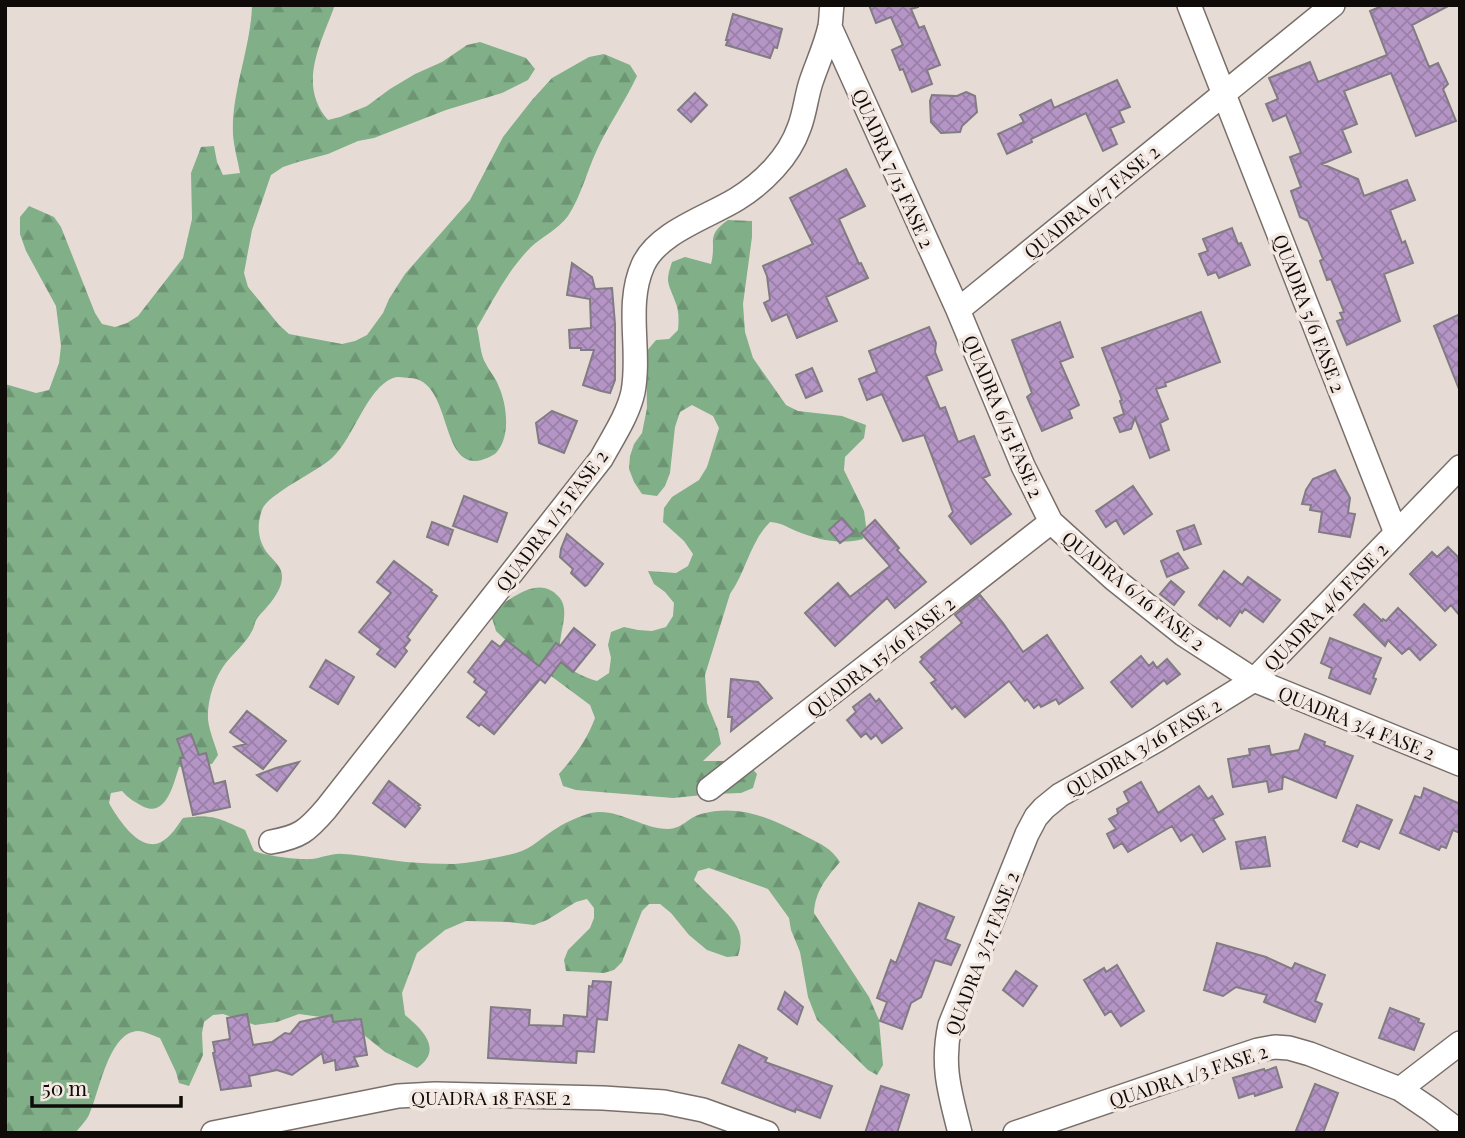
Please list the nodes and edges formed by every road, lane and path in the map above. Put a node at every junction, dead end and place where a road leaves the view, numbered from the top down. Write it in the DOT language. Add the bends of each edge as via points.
graph roads {
  1 [pos="1189,5"];
  2 [pos="1332,5"];
  3 [pos="831,16"];
  4 [pos="1224,93"];
  5 [pos="958,310"];
  6 [pos="1460,467"];
  7 [pos="1051,522"];
  8 [pos="1396,533"];
  9 [pos="1254,680"];
  10 [pos="1460,764"];
  11 [pos="709,789"];
  12 [pos="1035,817"];
  13 [pos="271,842"];
  14 [pos="1460,1042"];
  15 [pos="1400,1089"];
  16 [pos="1460,1132"];
  17 [pos="213,1133"];
  18 [pos="767,1133"];
  19 [pos="960,1133"];
  20 [pos="1015,1133"];
  1 -- 4 [label="street, QUADRA 5/6 FASE 2"];
  2 -- 4 [label="street, QUADRA 6/7 FASE 2"];
  3 -- 5 [label="street, QUADRA 7/15 FASE 2"];
  3 -- 13 [label="street, QUADRA 1/15 FASE 2" via="799,128 785,155 739,198 660,243 643,264 635,294 633,391 601,458 311,827"];
  4 -- 5 [label="street, QUADRA 6/7 FASE 2"];
  4 -- 8 [label="street, QUADRA 5/6 FASE 2"];
  5 -- 7 [label="street, QUADRA 6/15 FASE 2"];
  6 -- 8 [label="street, QUADRA 4/6 FASE 2"];
  7 -- 9 [label="street, QUADRA 6/16 FASE 2" via="1183,634"];
  7 -- 11 [label="street, QUADRA 15/16 FASE 2"];
  8 -- 9 [label="street, QUADRA 4/6 FASE 2"];
  9 -- 10 [label="street, QUADRA 3/4 FASE 2"];
  9 -- 12 [label="street, QUADRA 3/16 FASE 2" via="1060,795"];
  12 -- 19 [label="street, QUADRA 3/17 FASE 2" via="950,1025 945,1056"];
  14 -- 15 [label="street"];
  15 -- 16 [label="street, QUADRA 1/3 FASE 2"];
  15 -- 20 [label="street, QUADRA 1/3 FASE 2" via="1310,1054 1275,1047"];
  17 -- 18 [label="street, QUADRA 18 FASE 2" via="398,1096 435,1094 664,1102 703,1110"];
}
